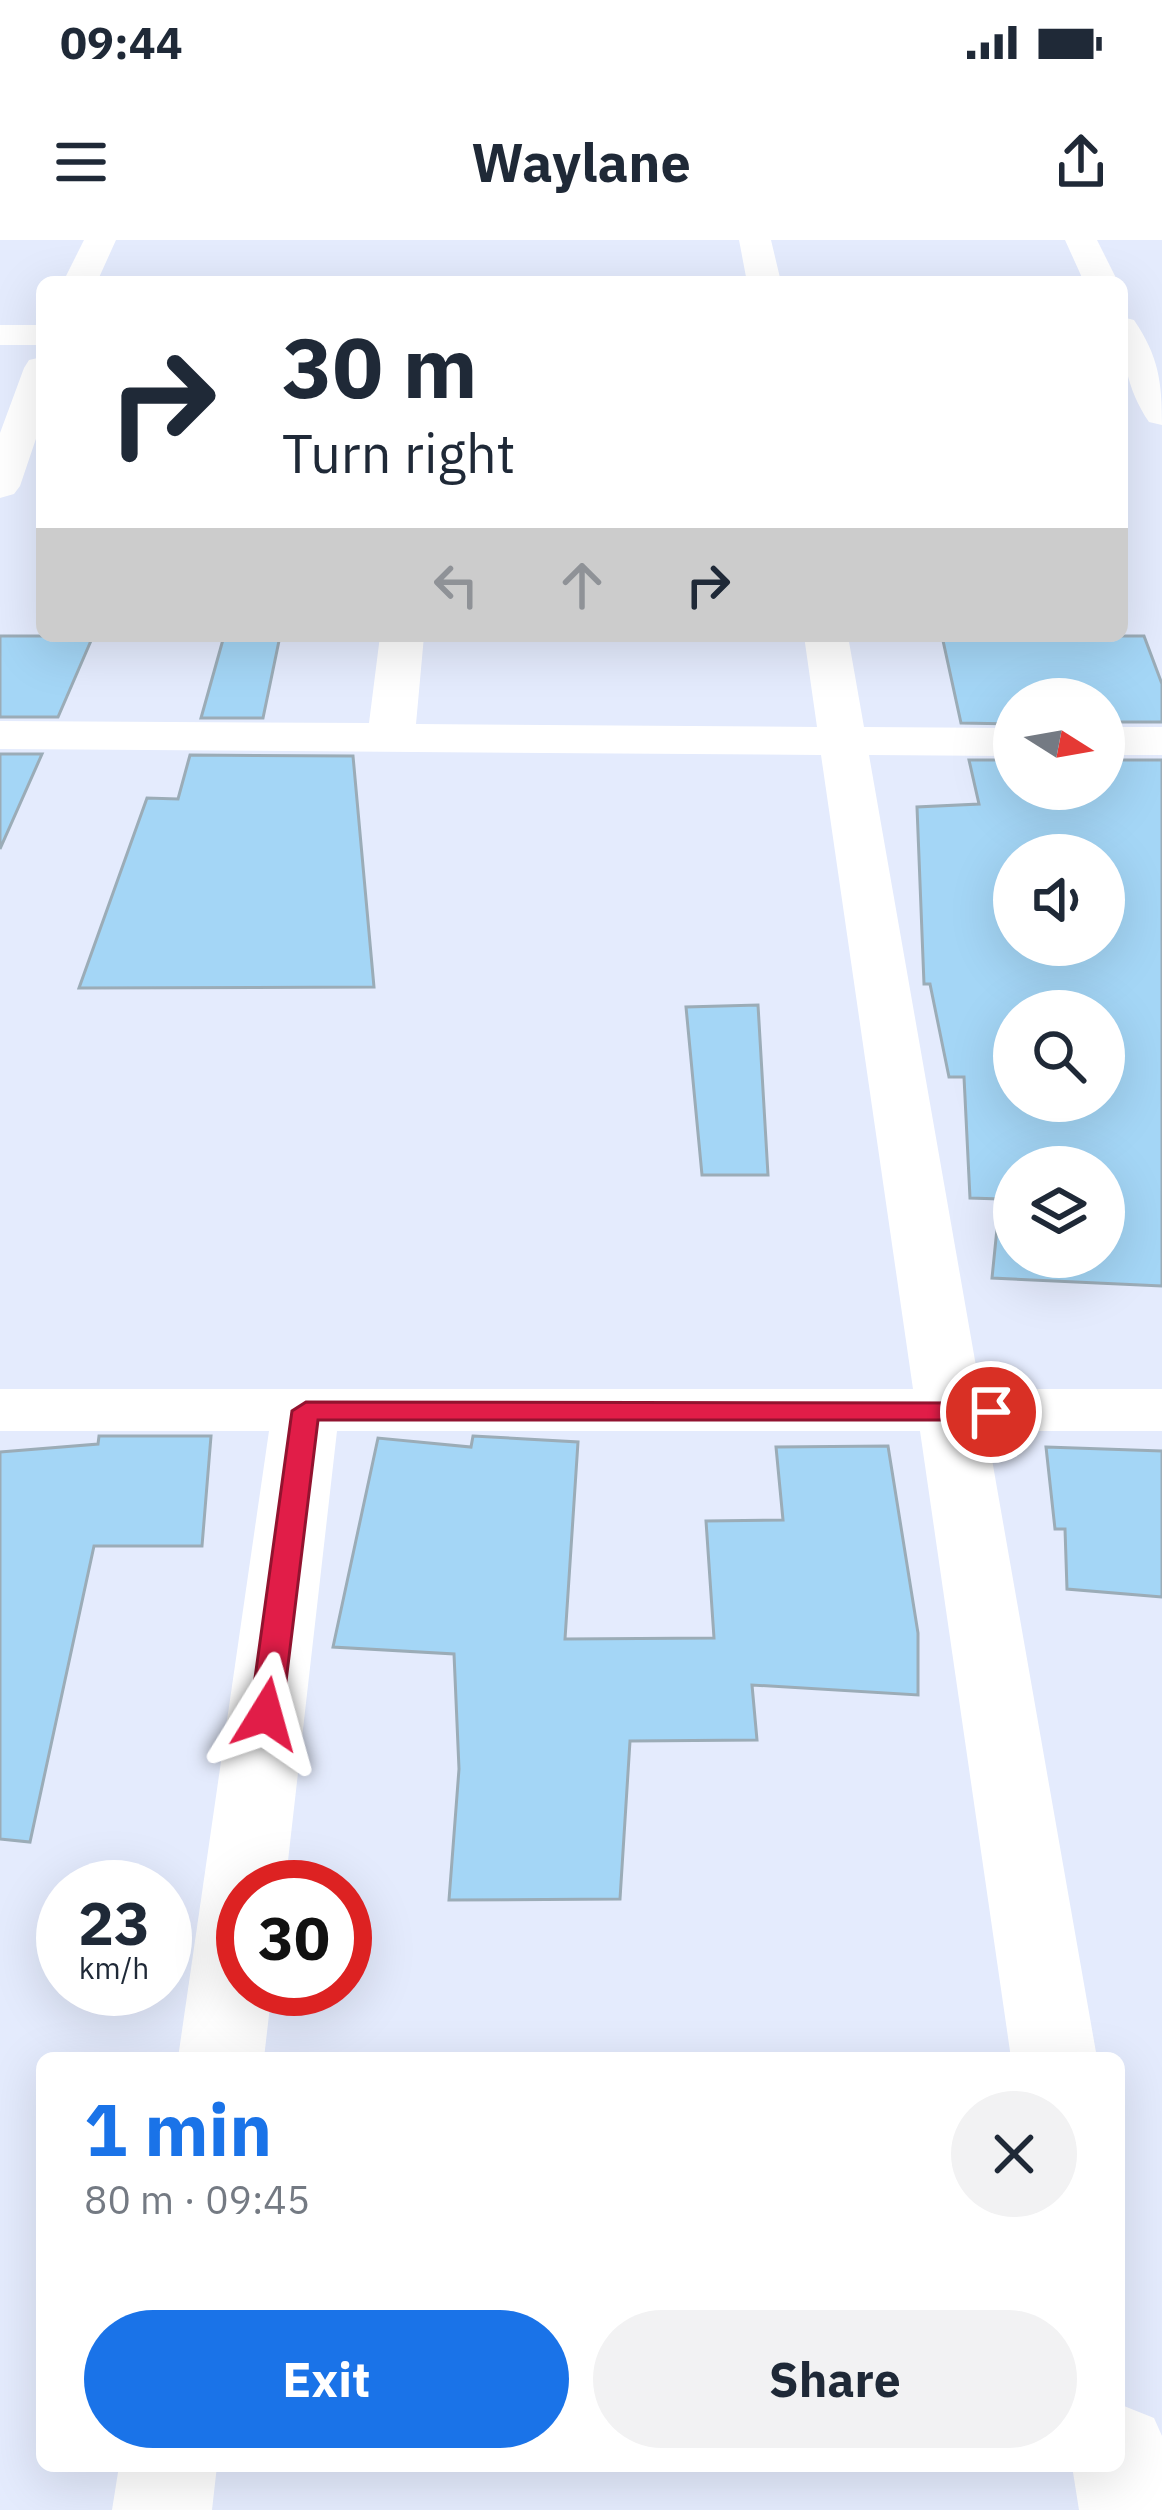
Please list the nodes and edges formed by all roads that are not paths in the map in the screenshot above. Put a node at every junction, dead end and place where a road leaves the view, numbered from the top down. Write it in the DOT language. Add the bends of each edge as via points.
graph roads {
  1 [pos="100,240"];
  2 [pos="754,240"];
  3 [pos="1081,240"];
  4 [pos="83,276"];
  5 [pos="763,276"];
  6 [pos="1098,276"];
  7 [pos="1128,331"];
  8 [pos="1162,332"];
  9 [pos="0,335"];
  10 [pos="36,335"];
  11 [pos="1128,342"];
  12 [pos="36,385"];
  13 [pos="1162,414"];
  14 [pos="0,486"];
  15 [pos="401,642"];
  16 [pos="827,642"];
  17 [pos="0,735"];
  18 [pos="391,736"];
  19 [pos="1125,741"];
  20 [pos="1162,741"];
  21 [pos="993,742"];
  22 [pos="844,745"];
  23 [pos="0,1410"];
  24 [pos="1162,1410"];
  25 [pos="306,1411"];
  26 [pos="948,1412"];
  27 [pos="247,1860"];
  28 [pos="226,2016"];
  29 [pos="222,2052"];
  30 [pos="1053,2052"];
  31 [pos="167,2472"];
  32 [pos="1123,2472"];
  33 [pos="162,2510"];
  34 [pos="1129,2510"];
  1 -- 4 [label="street"];
  2 -- 5 [label="street"];
  3 -- 6 [label="street"];
  7 -- 8 [label="street"];
  9 -- 10 [label="street"];
  11 -- 13 [label="street"];
  12 -- 14 [label="street"];
  15 -- 18 [label="street"];
  16 -- 22 [label="street"];
  17 -- 18 [label="street"];
  18 -- 22 [label="street"];
  19 -- 20 [label="street"];
  21 -- 22 [label="street"];
  22 -- 26 [label="street"];
  23 -- 25 [label="street"];
  24 -- 26 [label="street"];
  25 -- 26 [label="street"];
  25 -- 27 [label="street"];
  26 -- 30 [label="street"];
  28 -- 29 [label="street"];
  31 -- 33 [label="street"];
  32 -- 34 [label="street"];
}
